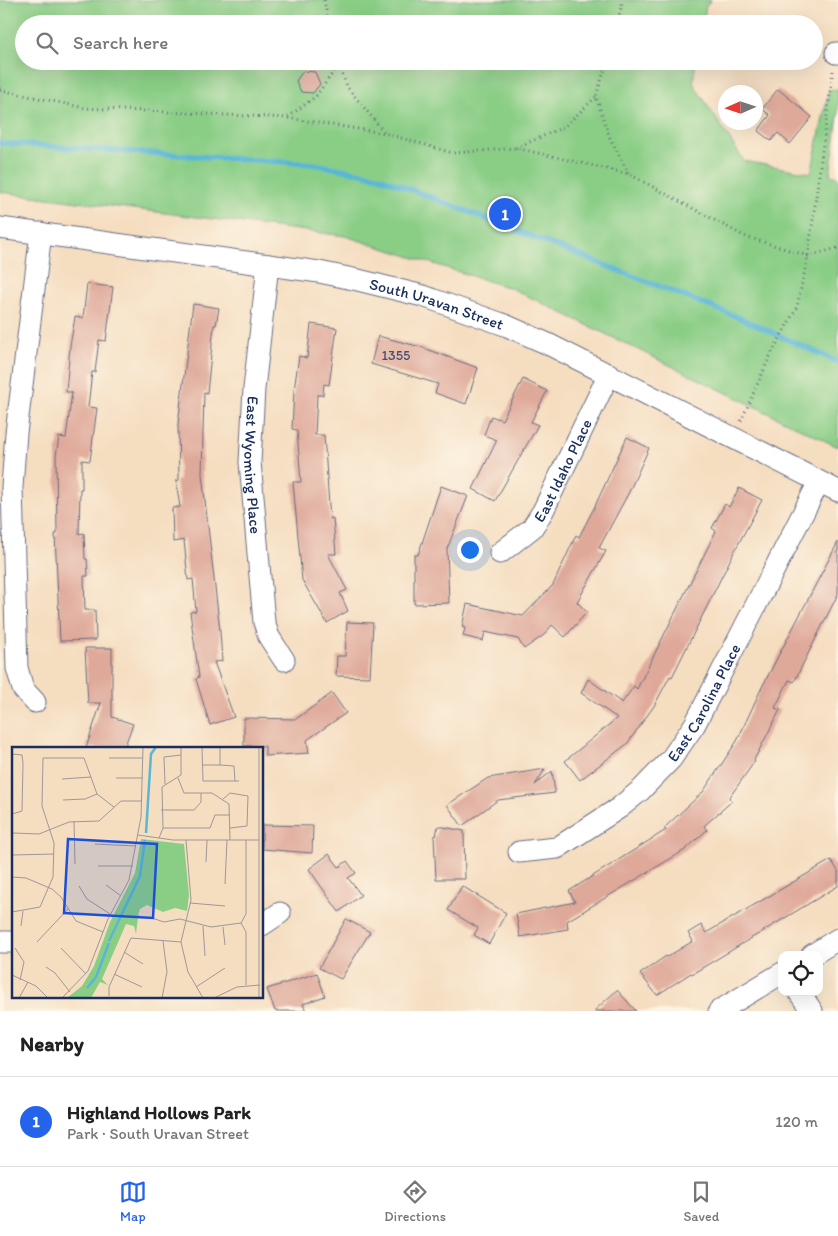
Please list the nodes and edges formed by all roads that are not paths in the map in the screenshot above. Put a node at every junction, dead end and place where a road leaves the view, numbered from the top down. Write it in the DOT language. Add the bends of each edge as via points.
graph roads {
  1 [pos="0,228"];
  2 [pos="41,233"];
  3 [pos="268,266"];
  4 [pos="609,374"];
  5 [pos="819,482"];
  6 [pos="838,491"];
  7 [pos="500,553"];
  8 [pos="284,660"];
  9 [pos="35,702"];
  10 [pos="519,852"];
  11 [pos="280,913"];
  12 [pos="264,924"];
  13 [pos="838,939"];
  14 [pos="818,951"];
  15 [pos="778,975"];
  16 [pos="802,996"];
  17 [pos="719,1011"];
  18 [pos="812,1011"];
  1 -- 2 [label="street, South Uravan Street"];
  2 -- 3 [label="street, South Uravan Street"];
  2 -- 9 [label="street" via="12,487 17,668 24,689"];
  3 -- 4 [label="street, South Uravan Street" via="319,272 423,296 513,329"];
  3 -- 8 [label="street, East Wyoming Place" via="254,389 250,462 264,622 269,637"];
  4 -- 5 [label="street, South Uravan Street"];
  4 -- 7 [label="street, East Idaho Place" via="543,511 532,528"];
  5 -- 6 [label="street, South Uravan Street"];
  5 -- 10 [label="street, East Carolina Place" via="695,724 670,759 641,790 580,835 557,848"];
  11 -- 12 [label="street"];
  13 -- 14 [label="street"];
  15 -- 17 [label="street"];
  16 -- 18 [label="street"];
}
